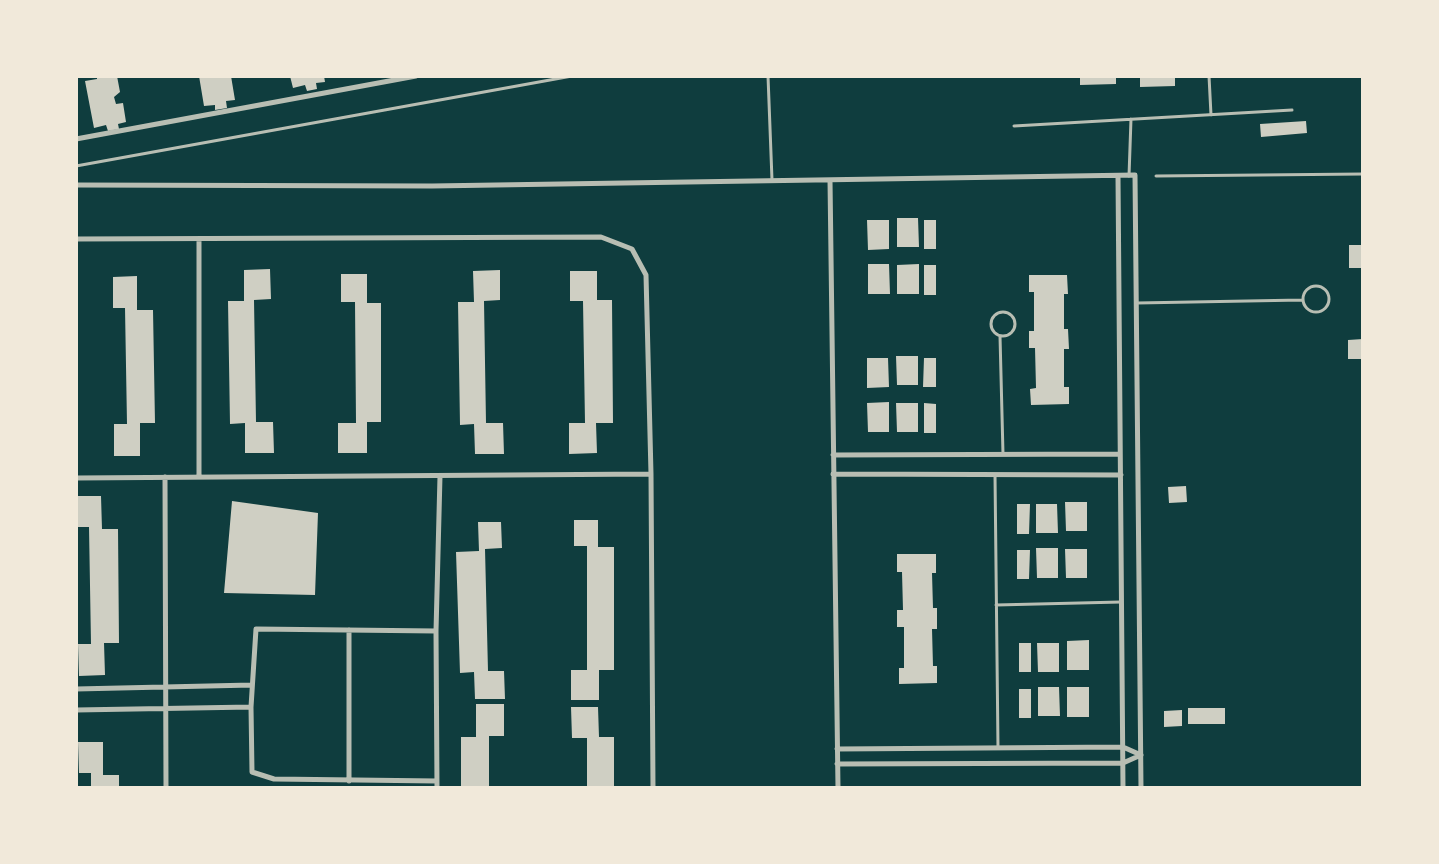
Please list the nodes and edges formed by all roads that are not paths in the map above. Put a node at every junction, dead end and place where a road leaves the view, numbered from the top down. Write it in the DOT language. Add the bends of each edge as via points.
graph roads {
  1 [pos="416,76"];
  2 [pos="572,76"];
  3 [pos="768,76"];
  4 [pos="1209,76"];
  5 [pos="1292,110"];
  6 [pos="1211,115"];
  7 [pos="1131,119"];
  8 [pos="1014,126"];
  9 [pos="76,139"];
  10 [pos="76,166"];
  11 [pos="1363,174"];
  12 [pos="1118,176"];
  13 [pos="1132,176"];
  14 [pos="1156,176"];
  15 [pos="772,180"];
  16 [pos="830,180"];
  17 [pos="76,185"];
  18 [pos="199,239"];
  19 [pos="76,240"];
  20 [pos="1302,300"];
  21 [pos="1137,303"];
  22 [pos="1000,336"];
  23 [pos="1003,454"];
  24 [pos="1120,454"];
  25 [pos="833,455"];
  26 [pos="651,474"];
  27 [pos="834,474"];
  28 [pos="995,474"];
  29 [pos="1121,474"];
  30 [pos="440,476"];
  31 [pos="165,477"];
  32 [pos="199,477"];
  33 [pos="76,478"];
  34 [pos="1122,602"];
  35 [pos="996,605"];
  36 [pos="349,630"];
  37 [pos="436,632"];
  38 [pos="252,685"];
  39 [pos="165,687"];
  40 [pos="76,688"];
  41 [pos="251,707"];
  42 [pos="165,708"];
  43 [pos="76,710"];
  44 [pos="1123,747"];
  45 [pos="998,748"];
  46 [pos="837,749"];
  47 [pos="1141,755"];
  48 [pos="1123,763"];
  49 [pos="837,764"];
  50 [pos="349,781"];
  51 [pos="437,781"];
  52 [pos="166,788"];
  53 [pos="437,788"];
  54 [pos="653,788"];
  55 [pos="838,788"];
  56 [pos="1123,788"];
  57 [pos="1141,788"];
  1 -- 9 [label="street"];
  2 -- 10 [label="lane"];
  3 -- 15 [label="lane"];
  4 -- 6 [label="lane"];
  5 -- 6 [label="lane"];
  6 -- 7 [label="lane"];
  7 -- 8 [label="lane"];
  7 -- 13 [label="lane"];
  11 -- 14 [label="lane"];
  12 -- 13 [label="street"];
  12 -- 16 [label="street"];
  12 -- 24 [label="street"];
  13 -- 21 [label="street"];
  15 -- 16 [label="street"];
  15 -- 17 [label="street" via="432,186"];
  16 -- 25 [label="street"];
  18 -- 19 [label="street"];
  18 -- 26 [label="street" via="601,237 632,249 646,275"];
  18 -- 32 [label="street"];
  20 -- 20 [label="lane" via="1306,308 1317,312 1325,308 1329,296 1324,288 1316,285 1304,291"];
  20 -- 21 [label="lane"];
  21 -- 47 [label="street"];
  22 -- 22 [label="lane" via="1008,335 1015,325 1013,317 1006,312 998,312 991,321 994,332"];
  22 -- 23 [label="lane"];
  23 -- 24 [label="street"];
  23 -- 25 [label="street"];
  24 -- 29 [label="street"];
  25 -- 27 [label="street"];
  26 -- 30 [label="street"];
  26 -- 54 [label="street"];
  27 -- 28 [label="street"];
  27 -- 46 [label="street"];
  28 -- 29 [label="street"];
  28 -- 35 [label="lane"];
  29 -- 34 [label="street"];
  30 -- 32 [label="street"];
  30 -- 37 [label="street"];
  31 -- 32 [label="street"];
  31 -- 33 [label="street"];
  31 -- 39 [label="street"];
  34 -- 35 [label="lane"];
  34 -- 44 [label="street"];
  35 -- 45 [label="lane"];
  36 -- 37 [label="street"];
  36 -- 38 [label="street" via="256,629"];
  36 -- 50 [label="street"];
  37 -- 51 [label="street"];
  38 -- 39 [label="street"];
  38 -- 41 [label="street"];
  39 -- 40 [label="street"];
  39 -- 42 [label="street"];
  41 -- 42 [label="street"];
  41 -- 50 [label="street" via="252,772 274,779"];
  42 -- 43 [label="street"];
  42 -- 52 [label="street"];
  44 -- 45 [label="street"];
  44 -- 47 [label="street"];
  44 -- 48 [label="street"];
  45 -- 46 [label="street"];
  46 -- 49 [label="street"];
  47 -- 48 [label="street"];
  47 -- 57 [label="street"];
  48 -- 49 [label="street"];
  48 -- 56 [label="street"];
  49 -- 55 [label="street"];
  50 -- 51 [label="street"];
  51 -- 53 [label="street"];
}
